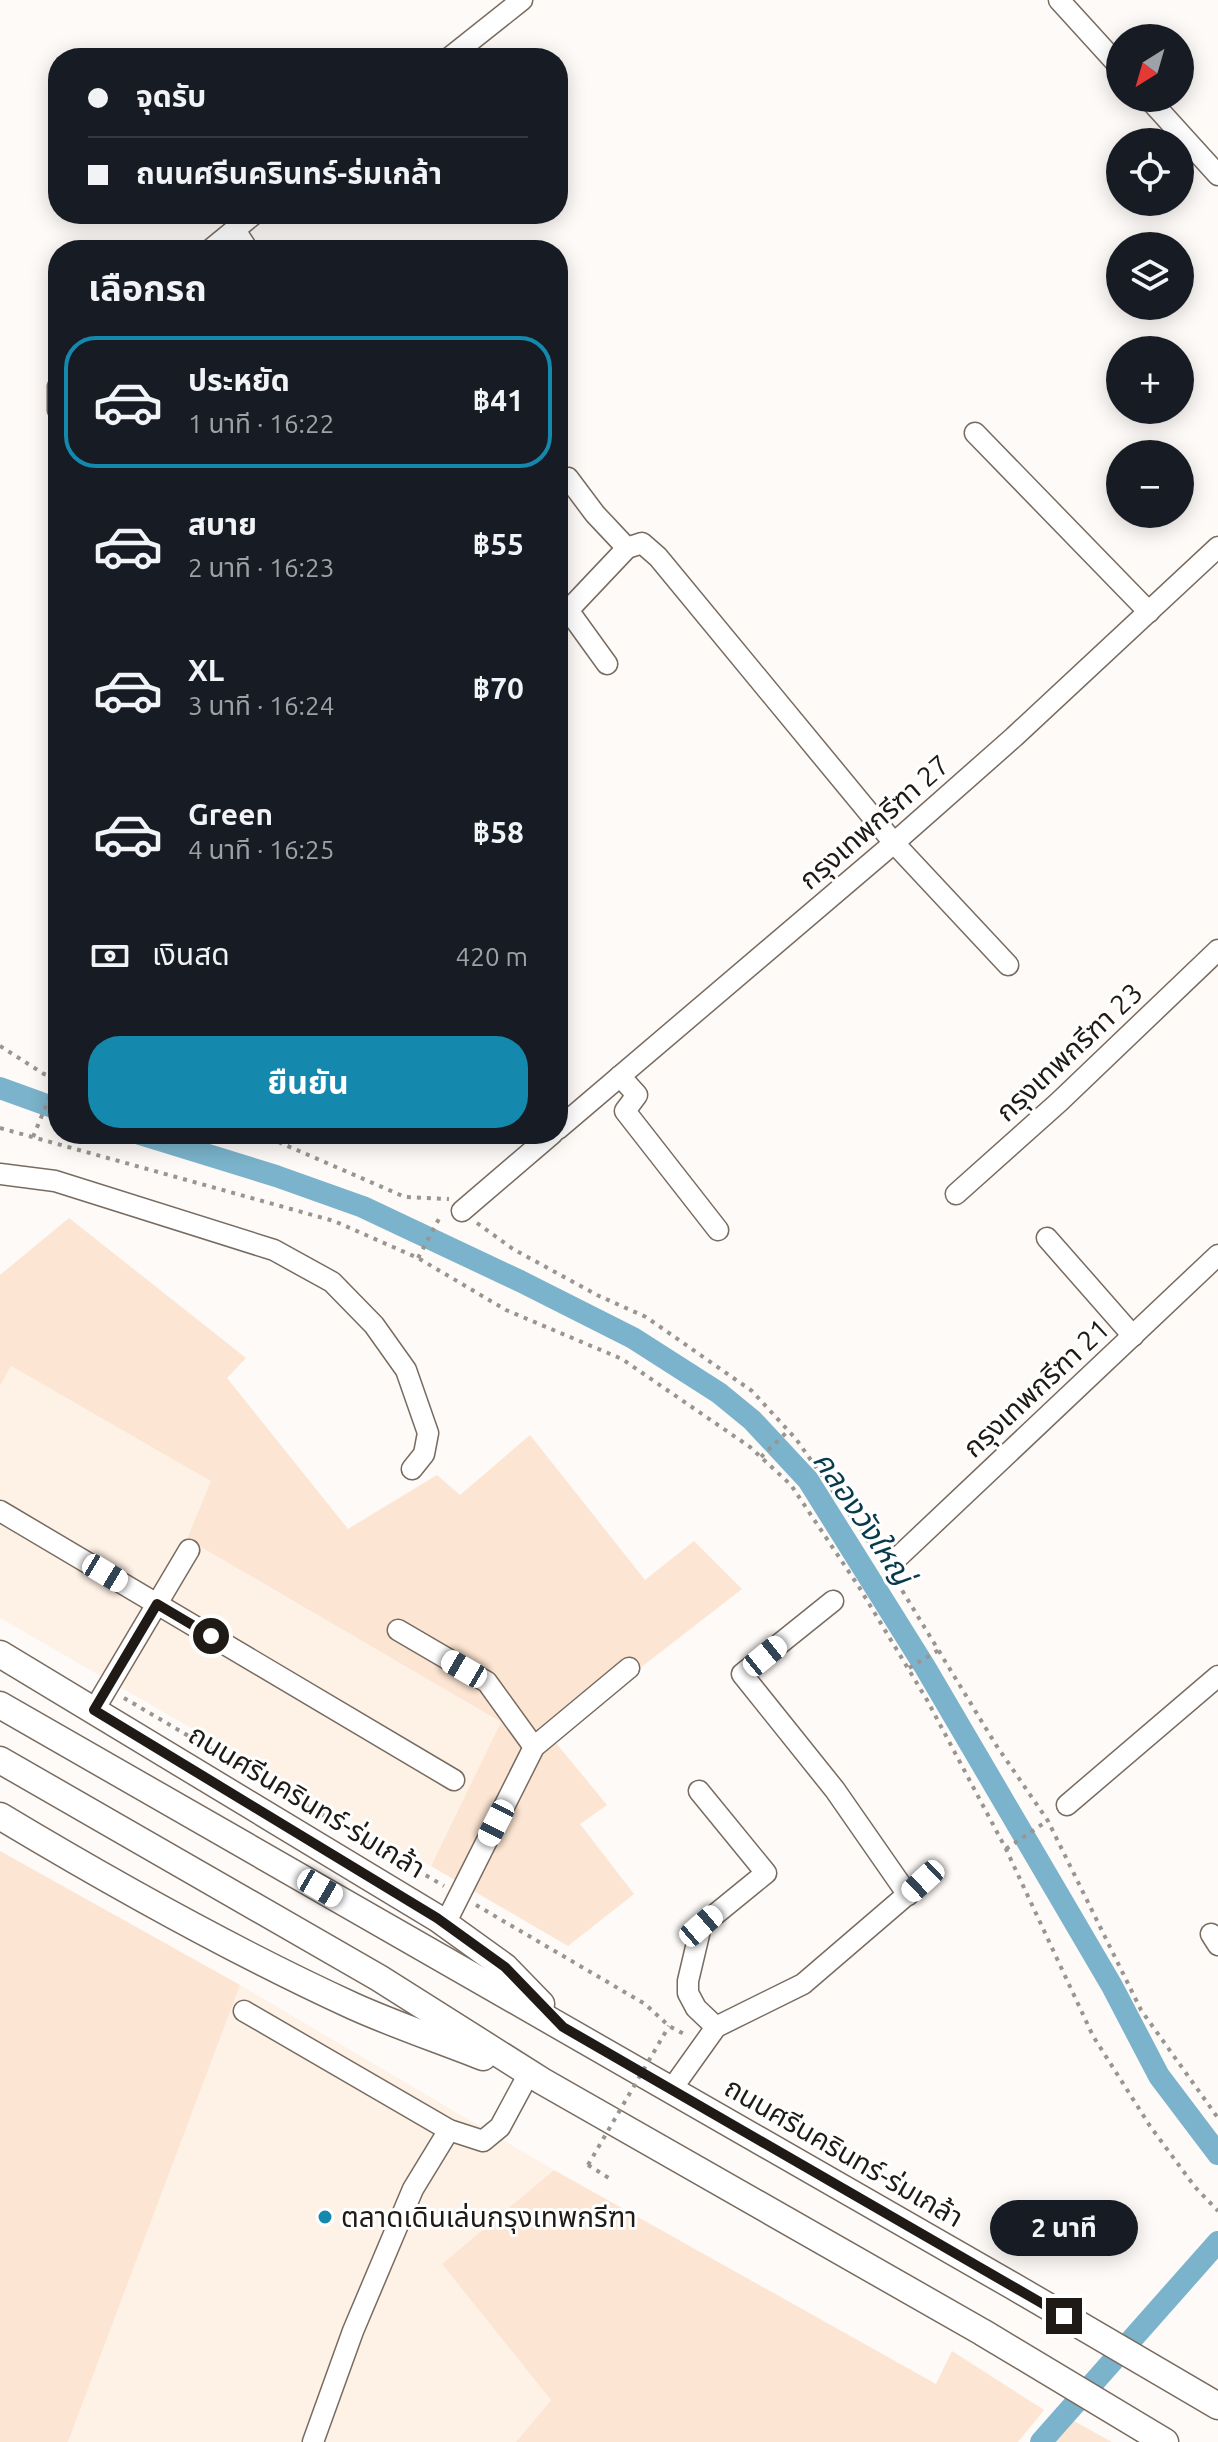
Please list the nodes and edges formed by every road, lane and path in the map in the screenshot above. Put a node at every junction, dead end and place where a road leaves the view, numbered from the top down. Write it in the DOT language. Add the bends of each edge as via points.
graph roads {
  1 [pos="522,0"];
  2 [pos="1059,0"];
  3 [pos="462,48"];
  4 [pos="1106,52"];
  5 [pos="1161,112"];
  6 [pos="1218,175"];
  7 [pos="242,224"];
  8 [pos="235,230"];
  9 [pos="222,240"];
  10 [pos="242,240"];
  11 [pos="975,433"];
  12 [pos="568,478"];
  13 [pos="1218,547"];
  14 [pos="627,548"];
  15 [pos="568,611"];
  16 [pos="1149,612"];
  17 [pos="568,621"];
  18 [pos="607,664"];
  19 [pos="894,843"];
  20 [pos="1218,950"];
  21 [pos="1008,965"];
  22 [pos="0,1046"];
  23 [pos="48,1075"];
  24 [pos="620,1076"];
  25 [pos="48,1102"];
  26 [pos="568,1120"];
  27 [pos="0,1128"];
  28 [pos="33,1137"];
  29 [pos="48,1141"];
  30 [pos="58,1144"];
  31 [pos="283,1144"];
  32 [pos="538,1144"];
  33 [pos="0,1174"];
  34 [pos="956,1194"];
  35 [pos="456,1205"];
  36 [pos="718,1230"];
  37 [pos="1047,1238"];
  38 [pos="1218,1255"];
  39 [pos="418,1258"];
  40 [pos="1133,1336"];
  41 [pos="788,1431"];
  42 [pos="760,1457"];
  43 [pos="412,1469"];
  44 [pos="0,1511"];
  45 [pos="189,1550"];
  46 [pos="888,1564"];
  47 [pos="833,1601"];
  48 [pos="157,1604"];
  49 [pos="398,1630"];
  50 [pos="939,1650"];
  51 [pos="0,1654"];
  52 [pos="629,1668"];
  53 [pos="909,1668"];
  54 [pos="1218,1676"];
  55 [pos="100,1699"];
  56 [pos="11,1712"];
  57 [pos="534,1747"];
  58 [pos="0,1760"];
  59 [pos="454,1780"];
  60 [pos="699,1791"];
  61 [pos="1062,1808"];
  62 [pos="0,1816"];
  63 [pos="1048,1821"];
  64 [pos="1006,1849"];
  65 [pos="445,1887"];
  66 [pos="472,1903"];
  67 [pos="445,1924"];
  68 [pos="244,2011"];
  69 [pos="669,2026"];
  70 [pos="563,2027"];
  71 [pos="716,2027"];
  72 [pos="687,2035"];
  73 [pos="535,2078"];
  74 [pos="671,2090"];
  75 [pos="1218,2118"];
  76 [pos="449,2130"];
  77 [pos="612,2180"];
  78 [pos="1218,2211"];
  79 [pos="1218,2406"];
  80 [pos="313,2442"];
  81 [pos="1165,2442"];
  1 -- 3 [label="street"];
  2 -- 4 [label="street"];
  5 -- 6 [label="street"];
  7 -- 8 [label="street"];
  8 -- 9 [label="street"];
  8 -- 10 [label="street"];
  11 -- 16 [label="street"];
  12 -- 14 [label="street"];
  13 -- 16 [label="street, กรุงเทพกรีฑา 27"];
  14 -- 15 [label="street"];
  14 -- 19 [label="street" via="642,543 658,557"];
  16 -- 19 [label="street, กรุงเทพกรีฑา 27"];
  17 -- 18 [label="street"];
  19 -- 21 [label="street"];
  19 -- 24 [label="street, กรุงเทพกรีฑา 27"];
  20 -- 34 [label="street, กรุงเทพกรีฑา 23"];
  22 -- 23 [label="path"];
  24 -- 26 [label="street, กรุงเทพกรีฑา 27"];
  24 -- 36 [label="street" via="637,1095 625,1111"];
  25 -- 28 [label="path"];
  27 -- 28 [label="path"];
  28 -- 29 [label="path"];
  30 -- 39 [label="path" via="334,1221"];
  31 -- 35 [label="path" via="405,1197"];
  32 -- 35 [label="street"];
  33 -- 43 [label="street" via="55,1181 274,1250 332,1282 374,1325 406,1370 428,1433 424,1454"];
  35 -- 39 [label="path"];
  35 -- 41 [label="path" via="513,1249 661,1326 752,1391"];
  37 -- 40 [label="street"];
  38 -- 40 [label="street, กรุงเทพกรีฑา 21"];
  39 -- 42 [label="path" via="506,1310 622,1359"];
  40 -- 46 [label="street, กรุงเทพกรีฑา 21"];
  41 -- 42 [label="path"];
  41 -- 46 [label="path"];
  42 -- 53 [label="path" via="791,1485"];
  44 -- 48 [label="street"];
  45 -- 48 [label="street"];
  46 -- 50 [label="path"];
  47 -- 71 [label="street" via="742,1674 915,1888 803,1984"];
  48 -- 55 [label="street"];
  48 -- 59 [label="street"];
  49 -- 57 [label="street" via="487,1682"];
  50 -- 53 [label="path"];
  50 -- 63 [label="path"];
  51 -- 55 [label="main road, ถนนศรีนครินทร์-ร่มเกล้า"];
  52 -- 57 [label="street"];
  53 -- 64 [label="path"];
  54 -- 61 [label="street"];
  55 -- 65 [label="path"];
  55 -- 67 [label="main road, ถนนศรีนครินทร์-ร่มเกล้า"];
  56 -- 70 [label="main road, ถนนศรีนครินทร์-ร่มเกล้า"];
  57 -- 67 [label="street"];
  58 -- 73 [label="main road" via="379,1978"];
  60 -- 71 [label="street" via="766,1873 701,1926 688,1993"];
  61 -- 63 [label="path"];
  62 -- 73 [label="main road" via="137,1898 354,2007"];
  63 -- 64 [label="path"];
  63 -- 75 [label="path" via="1141,2010"];
  64 -- 78 [label="path" via="1093,2036 1150,2126"];
  66 -- 69 [label="path" via="645,2004"];
  67 -- 70 [label="main road, ถนนศรีนครินทร์-ร่มเกล้า" via="505,1967"];
  68 -- 76 [label="street"];
  69 -- 72 [label="path"];
  69 -- 77 [label="path, bridge" via="588,2165"];
  70 -- 74 [label="main road, ถนนศรีนครินทร์-ร่มเกล้า"];
  71 -- 74 [label="street"];
  73 -- 76 [label="street" via="500,2127 483,2141"];
  73 -- 81 [label="main road"];
  74 -- 79 [label="main road, ถนนศรีนครินทร์-ร่มเกล้า"];
  76 -- 80 [label="street" via="413,2189"];
}
